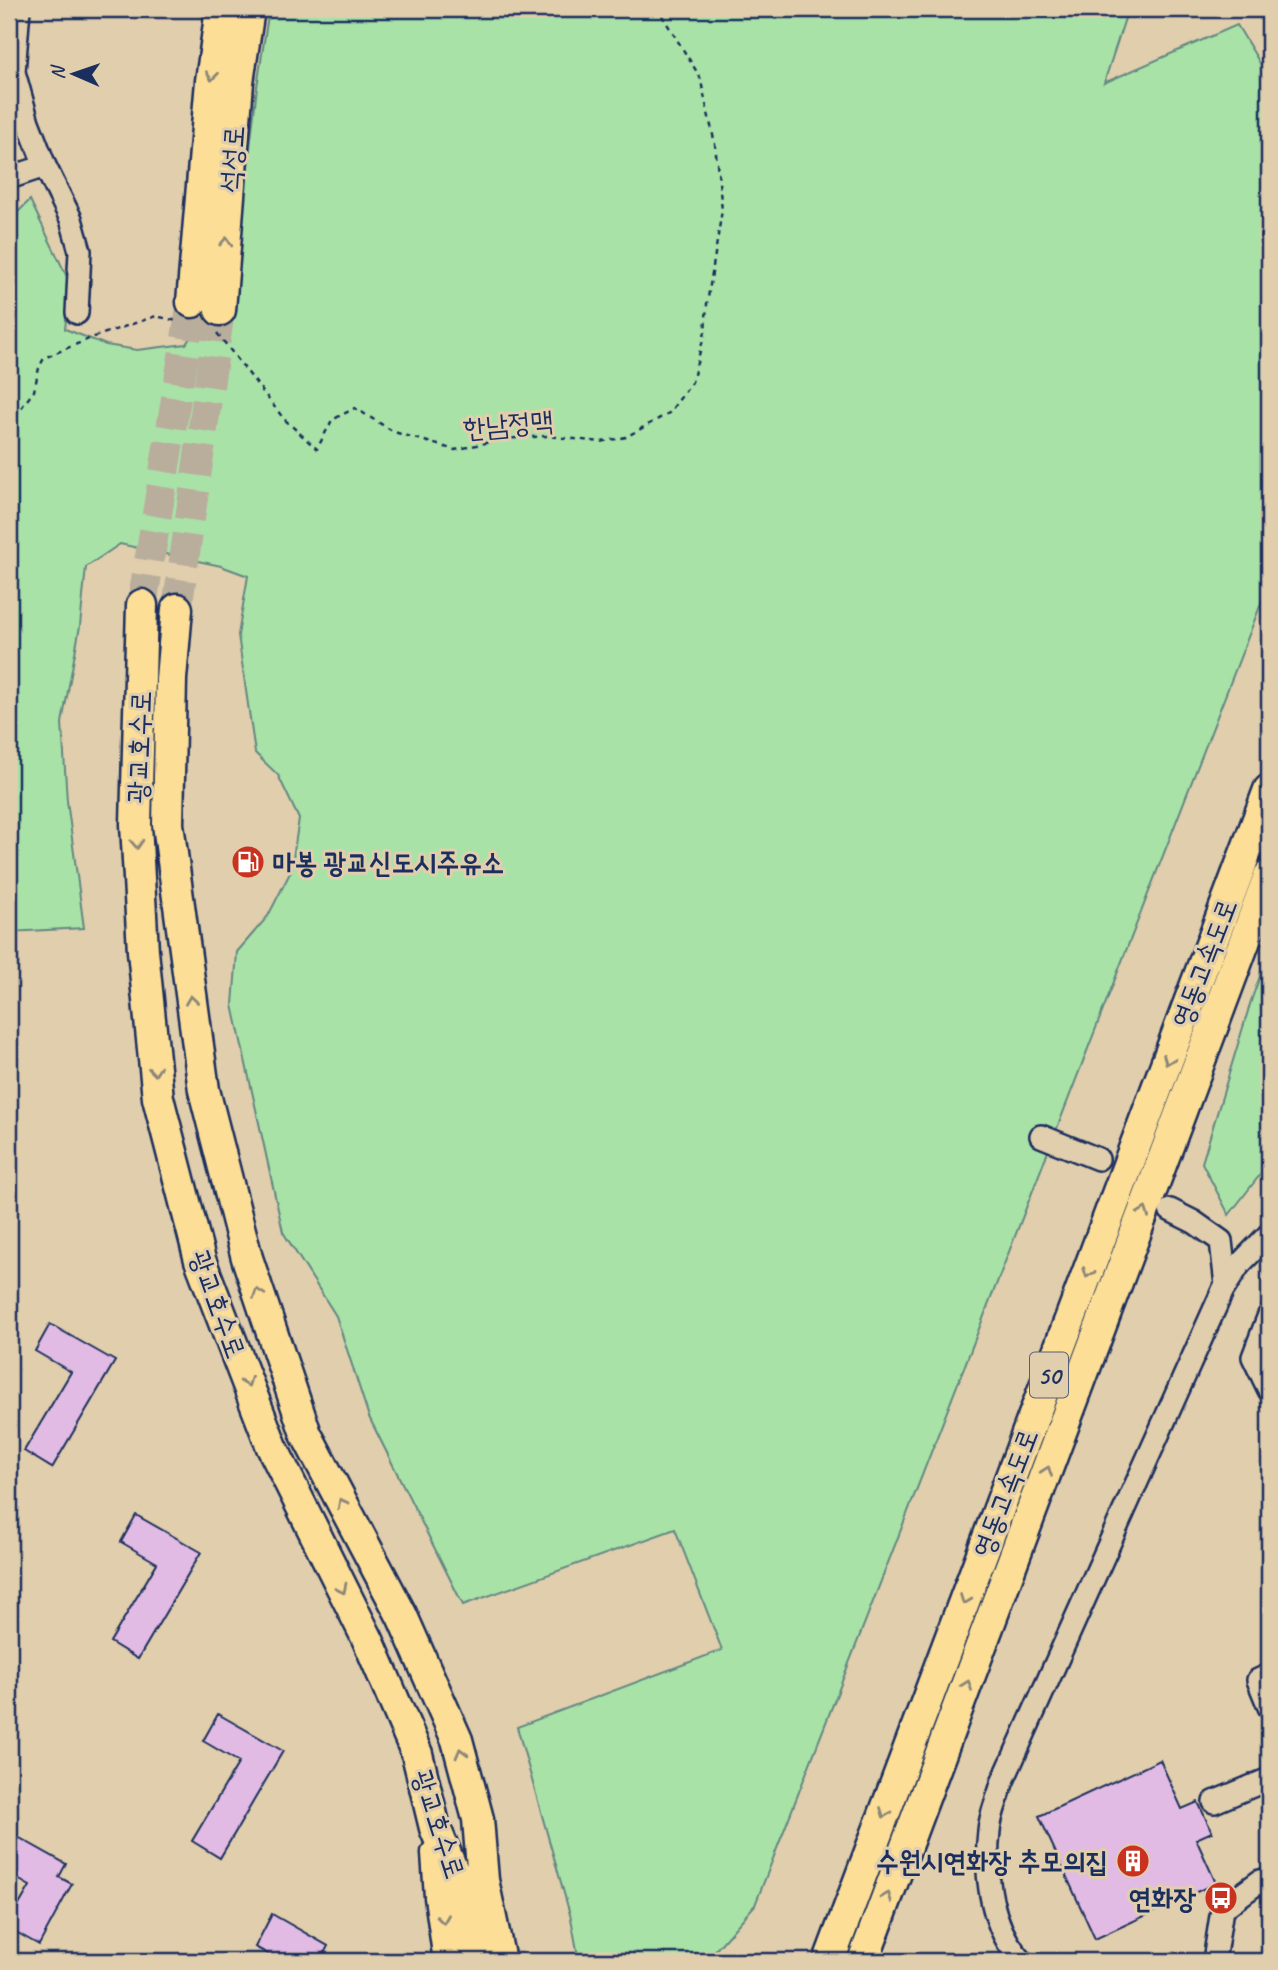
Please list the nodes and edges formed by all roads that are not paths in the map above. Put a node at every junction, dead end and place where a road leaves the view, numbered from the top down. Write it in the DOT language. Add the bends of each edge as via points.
graph roads {
  1 [pos="19,9"];
  2 [pos="221,9"];
  3 [pos="248,9"];
  4 [pos="45,166"];
  5 [pos="9,178"];
  6 [pos="186,312"];
  7 [pos="77,313"];
  8 [pos="218,321"];
  9 [pos="142,605"];
  10 [pos="177,609"];
  11 [pos="1269,790"];
  12 [pos="1269,876"];
  13 [pos="1041,1136"];
  14 [pos="1098,1159"];
  15 [pos="1170,1210"];
  16 [pos="1269,1234"];
  17 [pos="1226,1285"];
  18 [pos="1269,1315"];
  19 [pos="1269,1391"];
  20 [pos="1269,1675"];
  21 [pos="1269,1707"];
  22 [pos="1269,1779"];
  23 [pos="1214,1802"];
  24 [pos="1269,1879"];
  25 [pos="486,1957"];
  26 [pos="829,1961"];
  27 [pos="863,1961"];
  28 [pos="1023,1961"];
  29 [pos="1214,1961"];
  1 -- 4 [label="street" via="14,72"];
  2 -- 6 [label="highway, 석성로, one-way"];
  8 -- 3 [label="highway, 석성로, one-way"];
  4 -- 5 [label="street"];
  4 -- 7 [label="street" via="71,219 80,251"];
  9 -- 25 [label="highway, 광교호수로, one-way" via="136,824 158,1098 200,1261 272,1447 368,1640 417,1754 435,1828 440,1897"];
  25 -- 10 [label="highway, 광교호수로, one-way" via="478,1819 457,1740 402,1616 306,1434 247,1258 204,1090 168,824"];
  11 -- 26 [label="highway, 영동고속도로 / 50, one-way"];
  27 -- 12 [label="highway, 영동고속도로 / 50, one-way"];
  13 -- 14 [label="street"];
  15 -- 17 [label="street" via="1221,1241"];
  16 -- 17 [label="street"];
  17 -- 28 [label="street" via="1002,1783 989,1829 987,1872 996,1917"];
  18 -- 19 [label="street" via="1253,1357"];
  20 -- 21 [label="street" via="1258,1680"];
  22 -- 23 [label="street"];
  24 -- 29 [label="street" via="1222,1909"];
}
